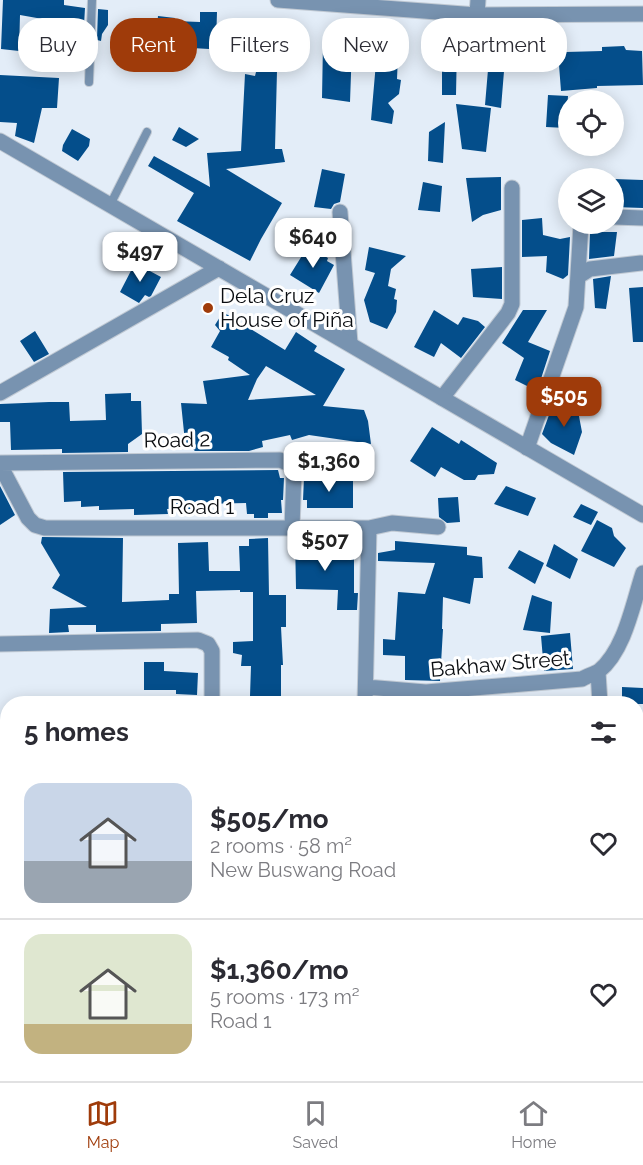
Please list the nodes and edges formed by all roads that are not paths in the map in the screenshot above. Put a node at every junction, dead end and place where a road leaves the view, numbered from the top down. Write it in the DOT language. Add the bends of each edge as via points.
graph roads {
  1 [pos="93,0"];
  2 [pos="278,0"];
  3 [pos="478,8"];
  4 [pos="643,14"];
  5 [pos="88,82"];
  6 [pos="147,132"];
  7 [pos="0,141"];
  8 [pos="512,188"];
  9 [pos="110,205"];
  10 [pos="340,212"];
  11 [pos="624,218"];
  12 [pos="643,219"];
  13 [pos="581,234"];
  14 [pos="641,263"];
  15 [pos="219,268"];
  16 [pos="579,276"];
  17 [pos="350,343"];
  18 [pos="0,393"];
  19 [pos="442,398"];
  20 [pos="527,448"];
  21 [pos="0,464"];
  22 [pos="643,515"];
  23 [pos="438,527"];
  24 [pos="292,528"];
  25 [pos="369,528"];
  26 [pos="643,573"];
  27 [pos="0,644"];
  28 [pos="598,672"];
  29 [pos="366,687"];
  30 [pos="491,687"];
  31 [pos="212,696"];
  32 [pos="365,696"];
  33 [pos="490,696"];
  34 [pos="600,696"];
  1 -- 5 [label="lane"];
  2 -- 3 [label="street"];
  3 -- 4 [label="street"];
  6 -- 9 [label="lane"];
  7 -- 9 [label="street"];
  8 -- 19 [label="street" via="512,304"];
  9 -- 15 [label="street"];
  10 -- 17 [label="street"];
  11 -- 12 [label="street"];
  13 -- 16 [label="street"];
  14 -- 16 [label="street" via="590,269"];
  15 -- 17 [label="street"];
  15 -- 18 [label="street"];
  16 -- 20 [label="street" via="576,307"];
  17 -- 19 [label="street"];
  19 -- 20 [label="street"];
  20 -- 22 [label="street"];
  21 -- 24 [label="street, Road 1" via="28,518 45,528"];
  21 -- 24 [label="street, Road 2" via="280,460 294,472"];
  23 -- 25 [label="street, Road 1" via="392,523"];
  24 -- 25 [label="street, Road 1"];
  25 -- 29 [label="street"];
  26 -- 28 [label="street, Bakhaw Street" via="621,639 613,656"];
  27 -- 31 [label="street" via="198,640 208,644 212,651"];
  28 -- 30 [label="street, Bakhaw Street" via="582,679"];
  28 -- 34 [label="street"];
  29 -- 30 [label="street, Bakhaw Street" via="426,692"];
  29 -- 32 [label="street"];
  30 -- 33 [label="street"];
}
